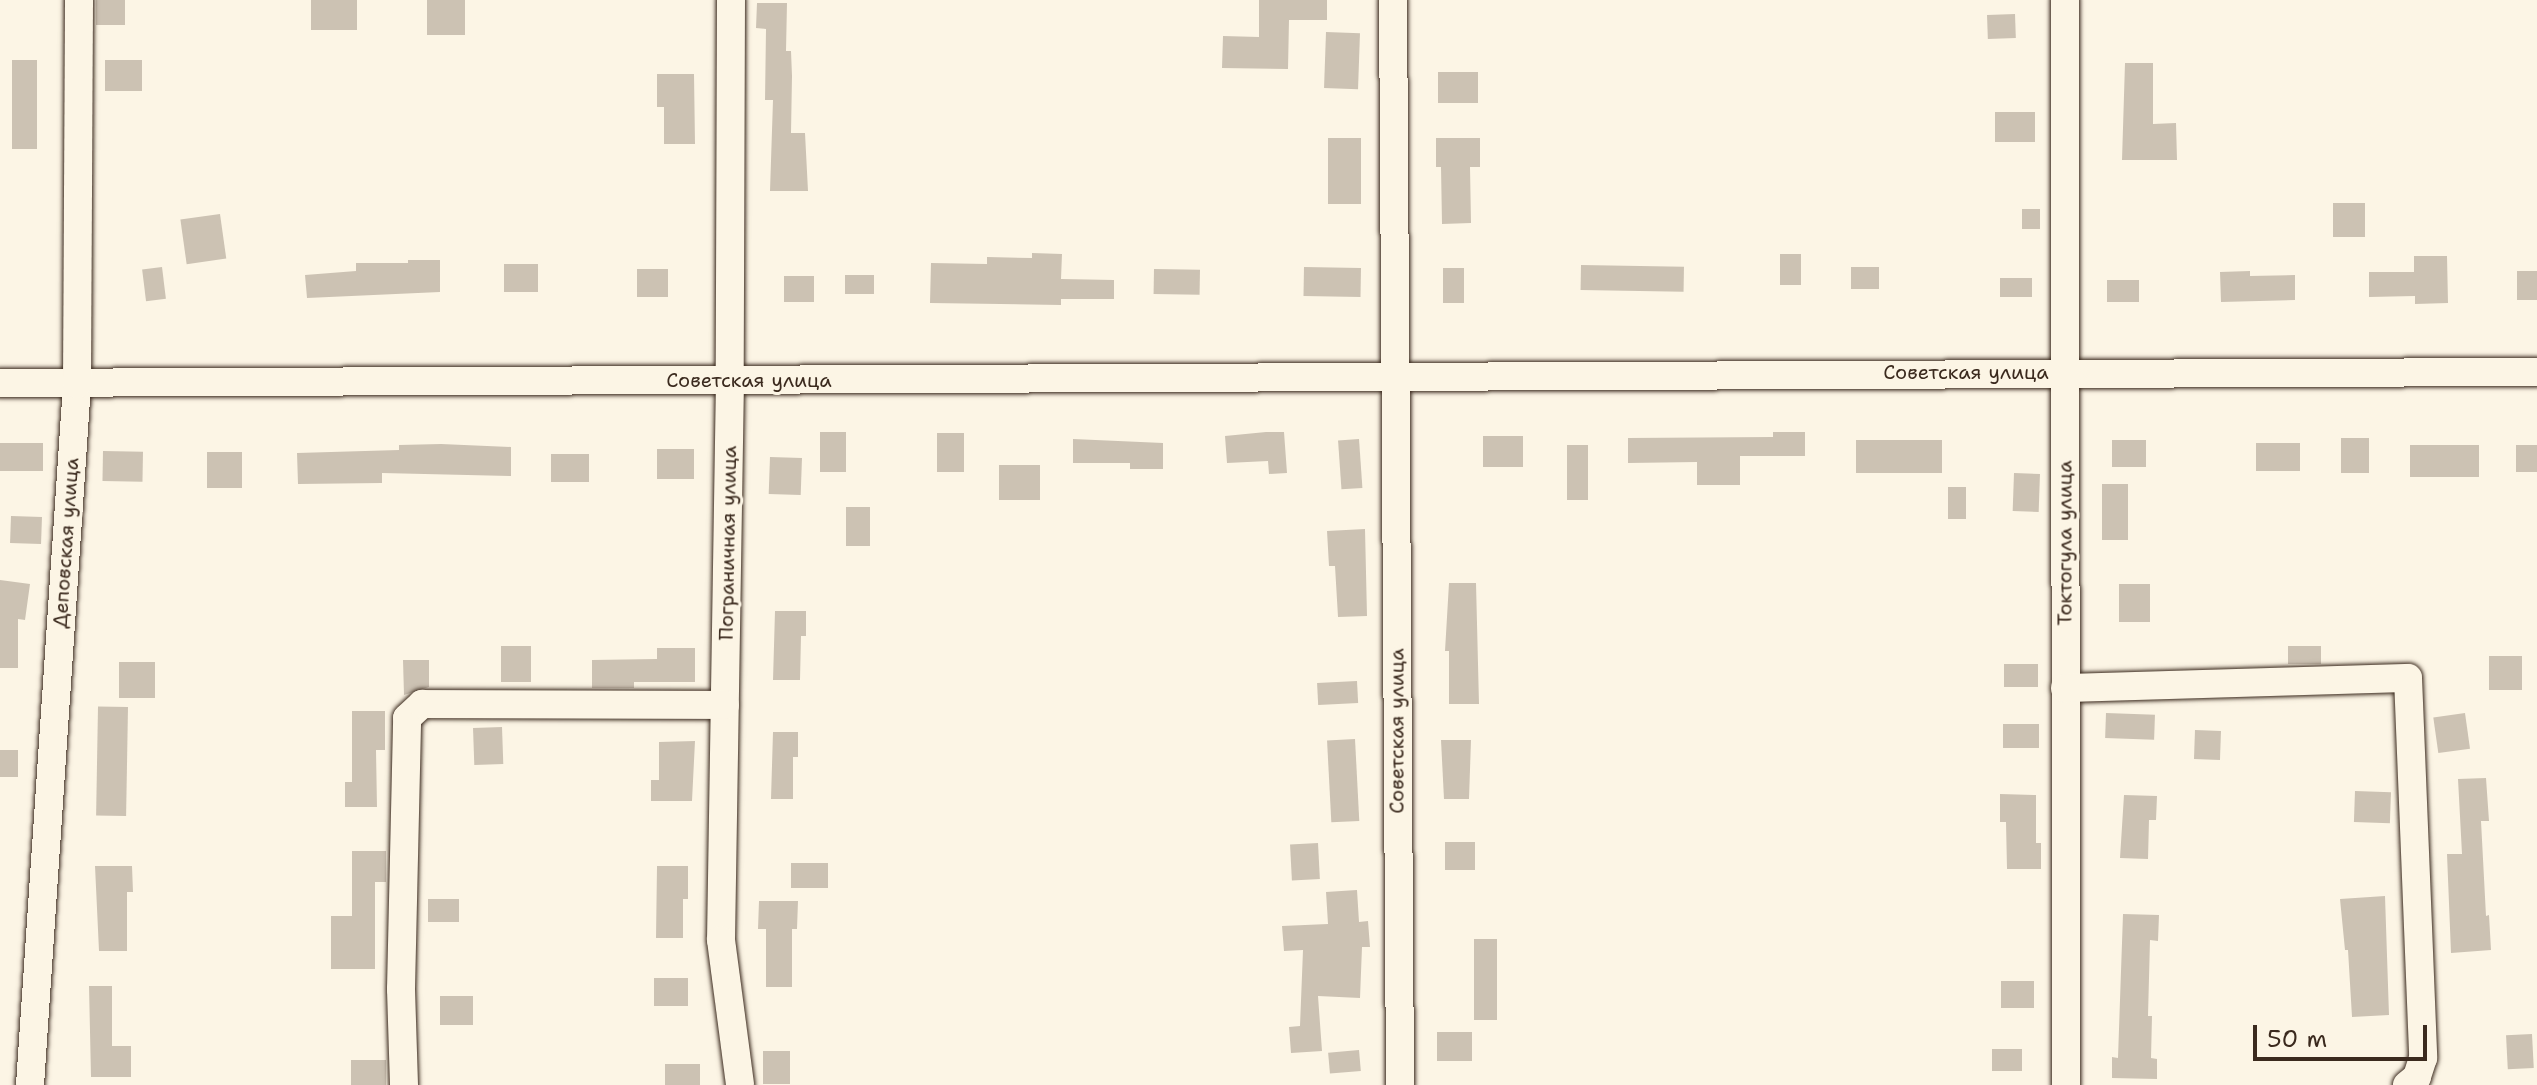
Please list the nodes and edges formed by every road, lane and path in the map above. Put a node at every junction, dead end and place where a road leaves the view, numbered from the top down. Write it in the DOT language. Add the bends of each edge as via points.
graph roads {
  1 [pos="79,0"];
  2 [pos="731,0"];
  3 [pos="1393,0"];
  4 [pos="2065,0"];
  5 [pos="2066,371"];
  6 [pos="2537,372"];
  7 [pos="1395,376"];
  8 [pos="730,380"];
  9 [pos="0,383"];
  10 [pos="90,384"];
  11 [pos="2065,688"];
  12 [pos="725,705"];
  13 [pos="30,1085"];
  14 [pos="404,1085"];
  15 [pos="740,1085"];
  16 [pos="1400,1085"];
  17 [pos="2066,1085"];
  18 [pos="2407,1085"];
  1 -- 10 [label="street, Деповская улица"];
  2 -- 8 [label="street, Пограничная улица"];
  3 -- 7 [label="street, Советская улица"];
  4 -- 5 [label="street, Токтогула улица"];
  5 -- 6 [label="street, Советская улица"];
  5 -- 7 [label="street, Советская улица"];
  5 -- 11 [label="street, Токтогула улица"];
  7 -- 8 [label="street, Советская улица"];
  7 -- 16 [label="street, Советская улица"];
  8 -- 10 [label="street, Советская улица"];
  8 -- 12 [label="street, Пограничная улица"];
  9 -- 10 [label="street, Советская улица"];
  10 -- 13 [label="street, Деповская улица"];
  11 -- 17 [label="street, Токтогула улица"];
  11 -- 18 [label="street" via="2408,678 2423,1058 2417,1077"];
  12 -- 14 [label="street" via="422,704 407,718"];
  12 -- 15 [label="street, Пограничная улица" via="721,940"];
}
